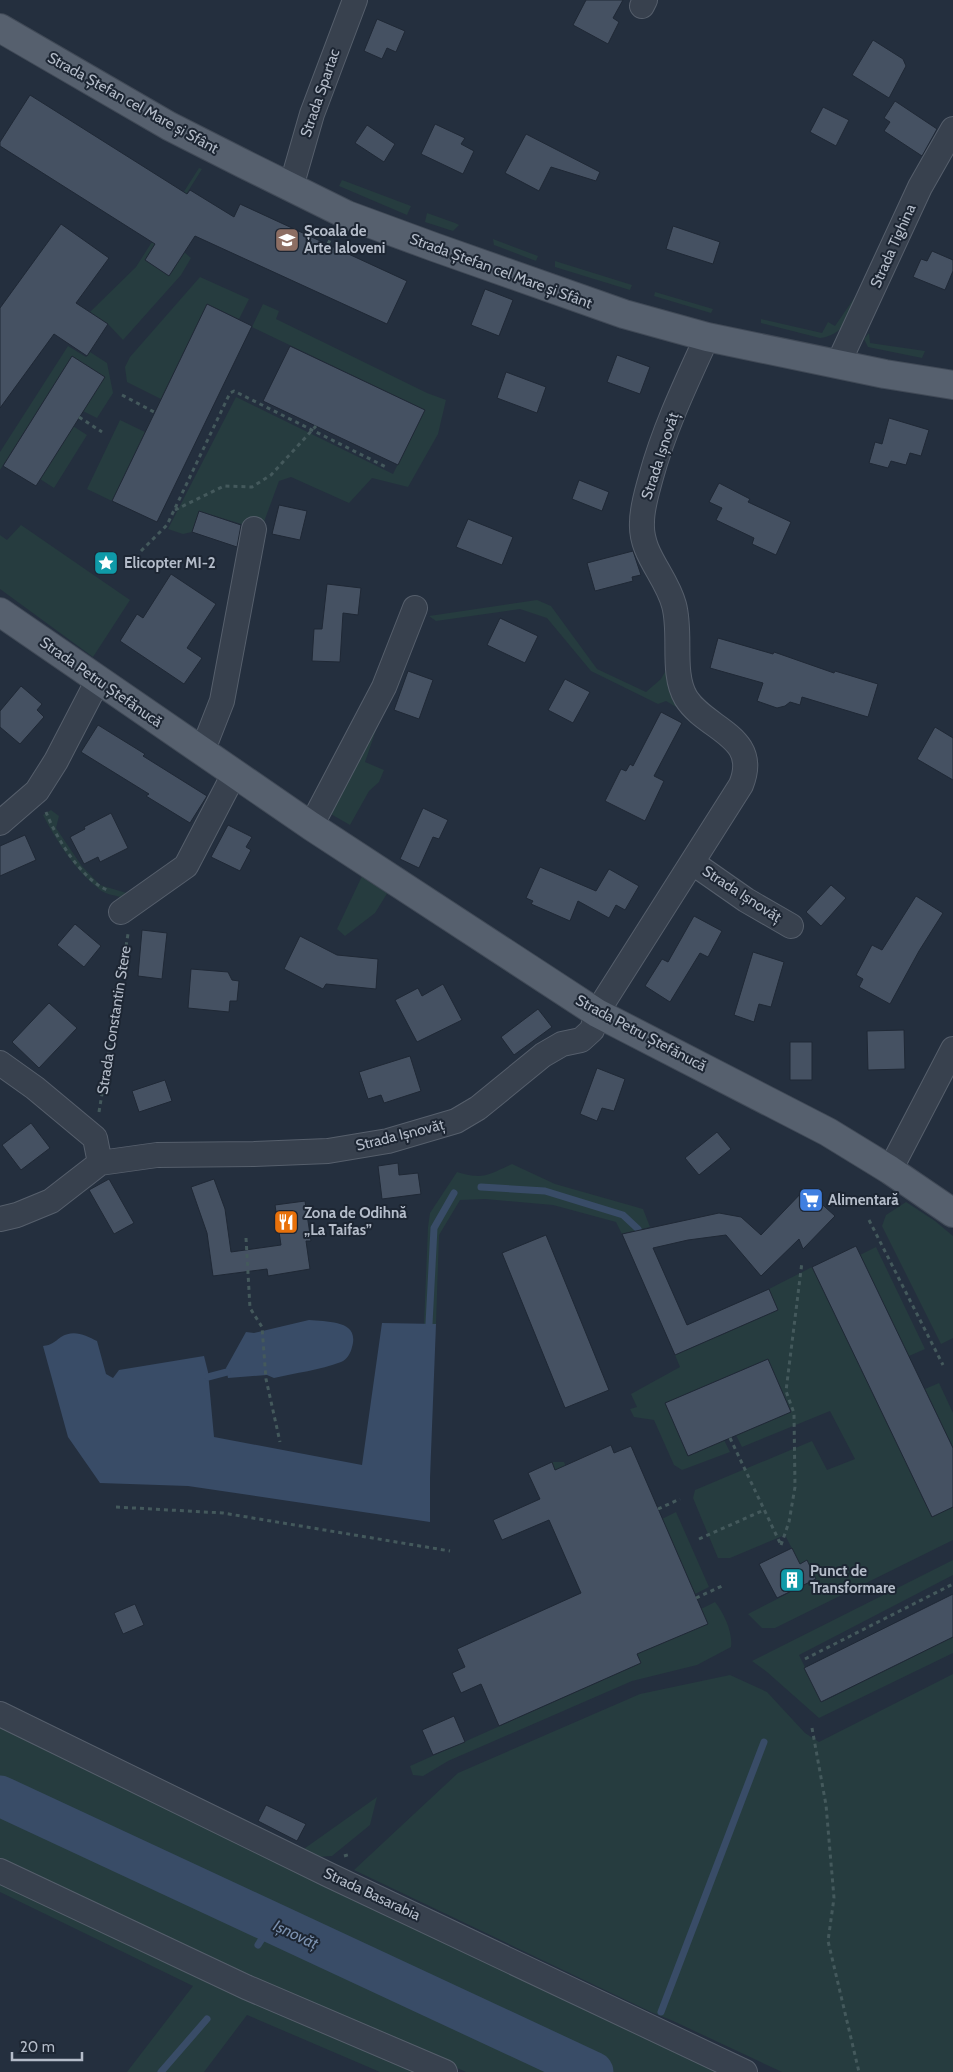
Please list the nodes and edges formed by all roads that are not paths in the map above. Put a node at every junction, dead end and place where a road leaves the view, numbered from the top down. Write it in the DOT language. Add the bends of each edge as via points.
graph roads {
  1 [pos="355,0"];
  2 [pos="0,28"];
  3 [pos="953,130"];
  4 [pos="291,187"];
  5 [pos="707,337"];
  6 [pos="838,364"];
  7 [pos="953,385"];
  8 [pos="254,529"];
  9 [pos="414,608"];
  10 [pos="0,612"];
  11 [pos="98,680"];
  12 [pos="202,752"];
  13 [pos="234,774"];
  14 [pos="0,823"];
  15 [pos="311,826"];
  16 [pos="694,863"];
  17 [pos="127,907"];
  18 [pos="791,926"];
  19 [pos="598,1013"];
  20 [pos="953,1049"];
  21 [pos="0,1063"];
  22 [pos="100,1163"];
  23 [pos="890,1170"];
  24 [pos="953,1213"];
  25 [pos="0,1219"];
  26 [pos="0,1714"];
  27 [pos="0,1871"];
  28 [pos="445,2072"];
  29 [pos="745,2072"];
  1 -- 4 [label="street, Strada Spartac" via="312,114"];
  2 -- 4 [label="main road, Strada Ștefan cel Mare și Sfânt" via="169,126"];
  3 -- 6 [label="street, Strada Tighina" via="920,187"];
  4 -- 5 [label="main road, Strada Ștefan cel Mare și Sfânt" via="347,215 570,296"];
  5 -- 6 [label="main road, Strada Ștefan cel Mare și Sfânt"];
  5 -- 16 [label="street, Strada Ișnovăț" via="680,396 656,461 645,498 642,523 647,554 674,605 679,682 686,698 697,710 733,738 746,763 741,786"];
  6 -- 7 [label="main road, Strada Ștefan cel Mare și Sfânt"];
  8 -- 12 [label="street" via="222,702"];
  9 -- 15 [label="street" via="384,687"];
  10 -- 11 [label="main road, Strada Petru Ștefănucă"];
  11 -- 12 [label="main road, Strada Petru Ștefănucă"];
  11 -- 14 [label="street" via="37,791"];
  12 -- 13 [label="main road, Strada Petru Ștefănucă"];
  13 -- 15 [label="main road, Strada Petru Ștefănucă"];
  13 -- 17 [label="street" via="186,866"];
  15 -- 19 [label="main road, Strada Petru Ștefănucă"];
  16 -- 18 [label="street, Strada Ișnovăț" via="746,900"];
  16 -- 19 [label="street, Strada Ișnovăț"];
  19 -- 22 [label="street, Strada Ișnovăț" via="592,1030 581,1040 562,1044 543,1055 478,1108 456,1121 427,1130 388,1141 328,1151 157,1155"];
  19 -- 23 [label="main road, Strada Petru Ștefănucă" via="828,1132"];
  20 -- 23 [label="street"];
  21 -- 22 [label="street" via="95,1138"];
  22 -- 25 [label="street, Strada Ișnovăț" via="51,1201"];
  23 -- 24 [label="main road, Strada Petru Ștefănucă"];
  26 -- 29 [label="street, Strada Basarabia"];
  27 -- 28 [label="street" via="246,1987"];
}
